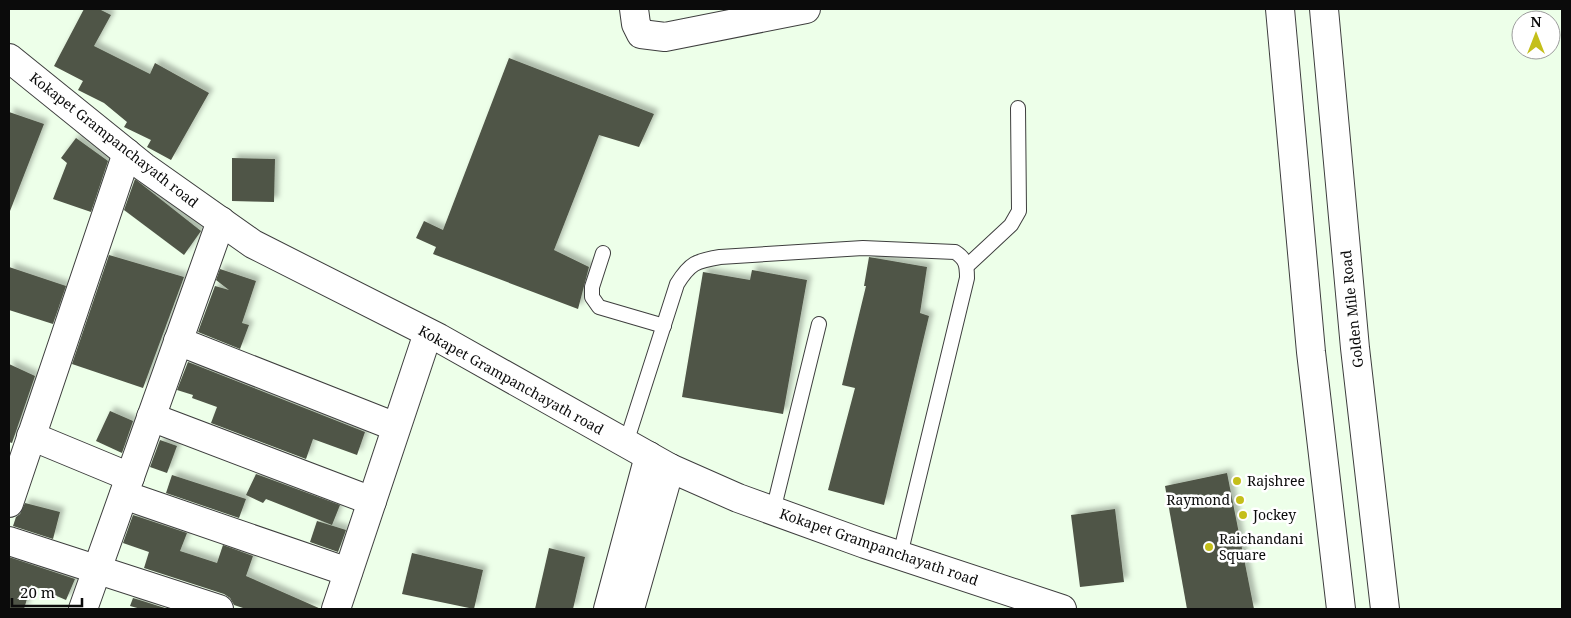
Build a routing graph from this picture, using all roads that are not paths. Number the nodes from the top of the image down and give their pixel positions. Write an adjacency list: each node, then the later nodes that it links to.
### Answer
1 (634, 9): 2 (street)
2 (801, 9)
3 (1280, 9): 33 (street)
4 (1324, 9): 34 (street, Golden Mile Road)
5 (9, 58): 7 (street, Kokapet Grampanchayath road)
6 (1018, 108): 10 (lane)
7 (126, 153): 8 (street, Kokapet Grampanchayath road); 17 (street)
8 (221, 221): 13 (street, Kokapet Grampanchayath road); 14 (street)
9 (603, 253): 12 (lane)
10 (967, 266): 12 (lane); 24 (lane)
11 (819, 324): 22 (lane)
12 (664, 326): 18 (lane)
13 (428, 333): 16 (street); 18 (street, Kokapet Grampanchayath road)
14 (178, 341): 15 (street); 16 (street)
15 (151, 417): 19 (street); 20 (street)
16 (396, 427): 20 (street)
17 (31, 436): 19 (street); 21 (street)
18 (648, 456): 22 (street, Kokapet Grampanchayath road); 30 (street); 31 (street)
19 (127, 486): 25 (street); 26 (street)
20 (372, 501): 26 (street)
21 (9, 503)
22 (773, 511): 24 (street, Kokapet Grampanchayath road)
23 (9, 541): 25 (street)
24 (900, 555): 32 (street, Kokapet Grampanchayath road)
25 (97, 570): 27 (street); 28 (street)
26 (348, 572): 29 (street)
27 (83, 609)
28 (219, 609)
29 (336, 609)
30 (608, 609)
31 (630, 609)
32 (1062, 609)
33 (1341, 609)
34 (1385, 609)

